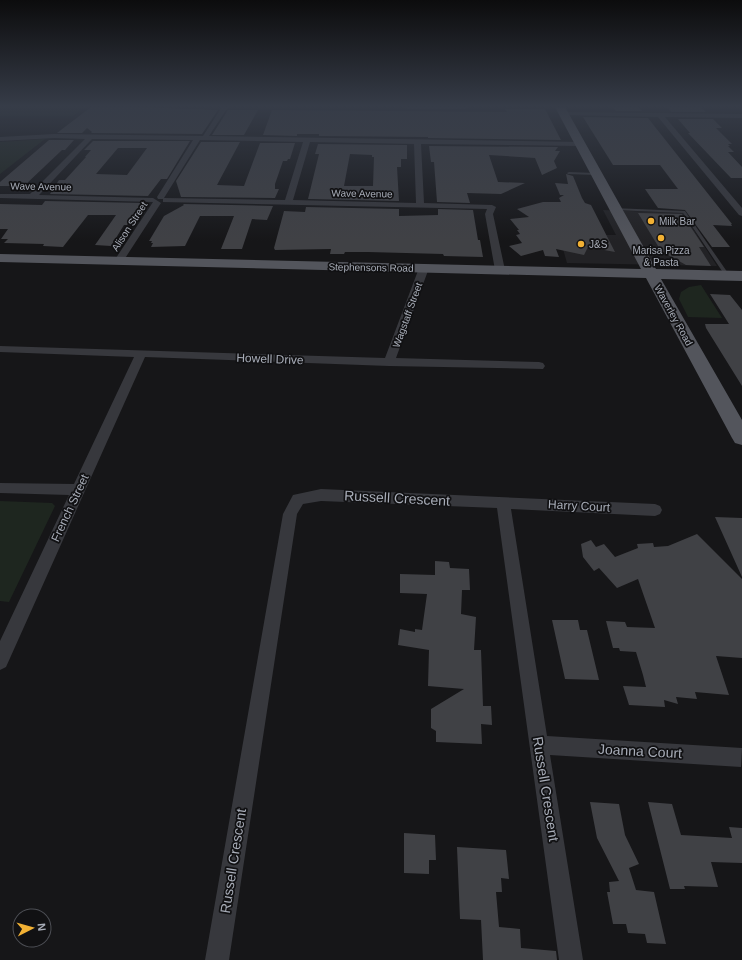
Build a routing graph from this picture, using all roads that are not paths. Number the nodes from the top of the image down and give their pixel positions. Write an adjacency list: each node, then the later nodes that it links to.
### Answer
1 (76, 152): 10 (street)
2 (192, 152): 11 (street, Alison Street)
3 (303, 152): 12 (street)
4 (417, 152): 13 (street)
5 (584, 152): 8 (main road, Waverley Road)
6 (691, 152): 15 (street)
7 (569, 174): 8 (lane)
8 (595, 174): 14 (main road, Waverley Road)
9 (0, 196): 10 (street, Wave Avenue)
10 (32, 197): 11 (street, Wave Avenue)
11 (159, 200): 12 (street, Wave Avenue); 18 (street, Alison Street)
12 (288, 203): 13 (street, Wave Avenue)
13 (420, 205): 20 (street, Wave Avenue)
14 (614, 209): 16 (main road, Waverley Road); 24 (lane)
15 (742, 213)
16 (633, 241): 21 (main road); 22 (main road, Waverley Road); 23 (main road)
17 (0, 258): 18 (main road, Stephensons Road)
18 (119, 261): 19 (main road, Stephensons Road)
19 (424, 268): 20 (main road, Stephensons Road); 29 (street, Wagstaff Street)
20 (500, 270): 21 (main road, Stephensons Road)
21 (592, 272): 22 (main road, Stephensons Road); 26 (main road)
22 (651, 274): 23 (main road, Stephensons Road); 25 (main road, Waverley Road)
23 (693, 275): 24 (main road, Stephensons Road); 25 (main road)
24 (735, 276)
25 (668, 302): 26 (main road, Waverley Road)
26 (680, 324): 31 (main road, Waverley Road)
27 (0, 350): 28 (street, Howell Drive)
28 (140, 355): 29 (street, Howell Drive); 33 (street, French Street)
29 (389, 362): 30 (street, Howell Drive)
30 (540, 366)
31 (742, 438)
32 (0, 488): 33 (street)
33 (79, 490): 36 (street, French Street)
34 (503, 503): 35 (street, Harry Court); 37 (street, Russell Crescent); 39 (street, Russell Crescent)
35 (655, 510)
36 (0, 660)
37 (539, 745): 38 (street, Joanna Court); 40 (street, Russell Crescent)
38 (741, 757)
39 (217, 960)
40 (571, 960)

